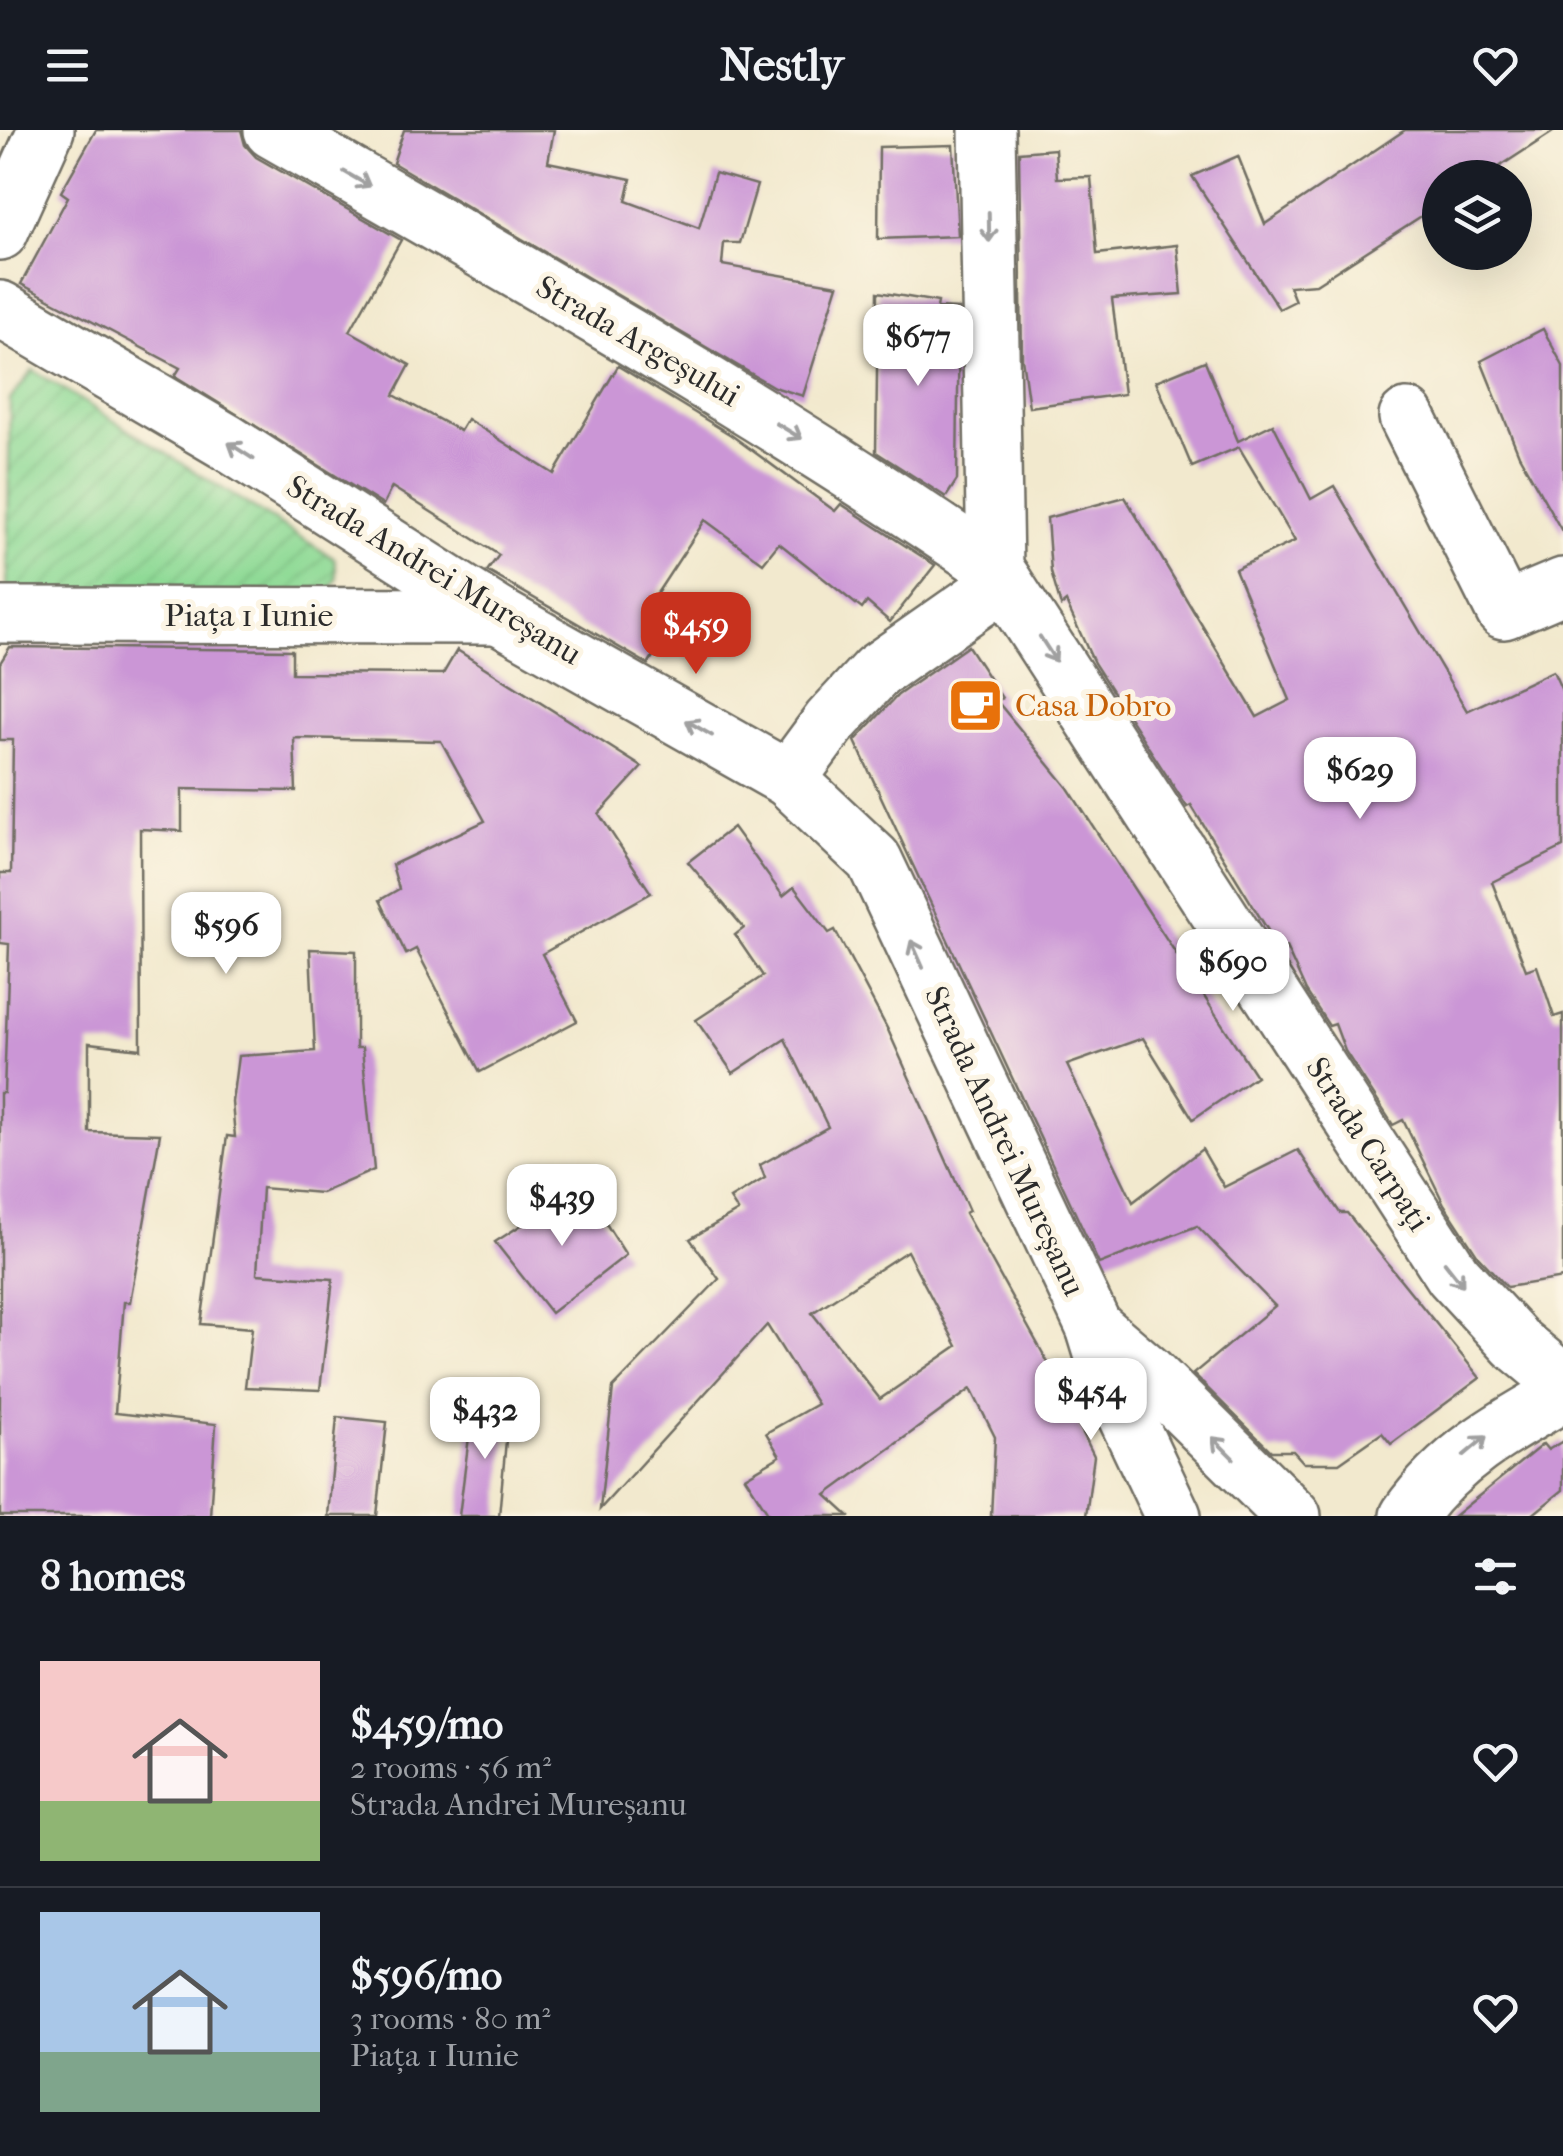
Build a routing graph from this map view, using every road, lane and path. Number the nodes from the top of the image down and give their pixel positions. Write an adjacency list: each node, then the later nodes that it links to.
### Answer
1 (46, 130): 4 (street)
2 (272, 130): 7 (street, Strada Argeșului, one-way to 7)
3 (987, 130): 7 (street, one-way to 7)
4 (0, 232)
5 (0, 310): 10 (street, Strada Andrei Mureșanu, one-way to 5)
6 (1407, 417): 8 (street)
7 (999, 575): 11 (street); 13 (street, Strada Carpați, one-way to 13)
8 (1563, 586)
9 (0, 615): 10 (street, Piața 1 Iunie)
10 (498, 616): 11 (street, Strada Andrei Mureșanu, one-way to 10)
11 (788, 780): 12 (street, Strada Andrei Mureșanu, one-way to 11)
12 (1094, 1326): 15 (street, Strada Andrei Mureșanu); 16 (street, Strada Andrei Mureșanu, one-way to 12)
13 (1563, 1382)
14 (1563, 1394): 17 (street, one-way to 14)
15 (1173, 1516)
16 (1293, 1516)
17 (1408, 1516)

